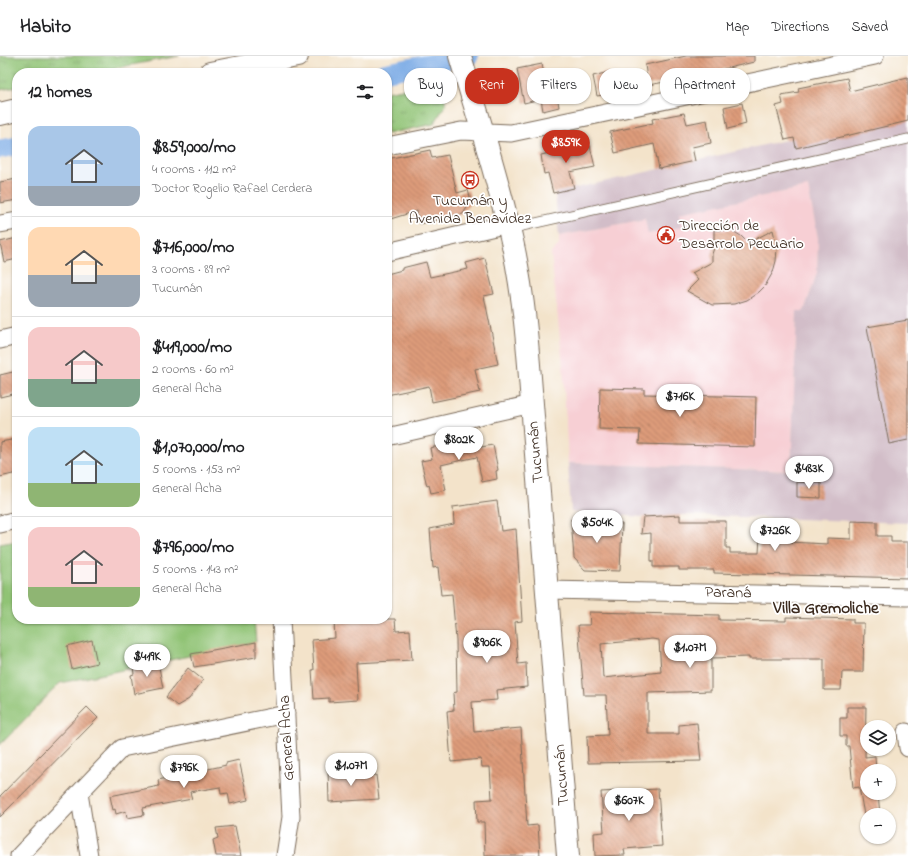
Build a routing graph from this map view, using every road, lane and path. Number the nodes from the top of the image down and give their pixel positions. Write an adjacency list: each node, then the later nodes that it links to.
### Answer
1 (297, 56): 4 (street)
2 (875, 56): 7 (street)
3 (462, 62): 7 (street, Tucumán)
4 (236, 68)
5 (12, 111): 6 (street)
6 (0, 114)
7 (482, 132): 9 (street); 12 (street, Tucumán)
8 (908, 139): 12 (lane)
9 (392, 145)
10 (12, 222): 11 (street)
11 (0, 224)
12 (508, 226): 13 (street); 16 (street, Tucumán)
13 (392, 251)
14 (12, 337): 15 (street)
15 (0, 340)
16 (532, 404): 17 (street); 20 (street, Tucumán)
17 (392, 436)
18 (12, 521): 19 (street)
19 (0, 524)
20 (547, 590): 21 (street, Paraná); 28 (street, Tucumán)
21 (908, 597)
22 (281, 624): 23 (street, General Acha)
23 (286, 714): 24 (street); 27 (street, General Acha)
24 (79, 793): 25 (street); 26 (street)
25 (18, 856)
26 (88, 856)
27 (285, 856)
28 (568, 856)

